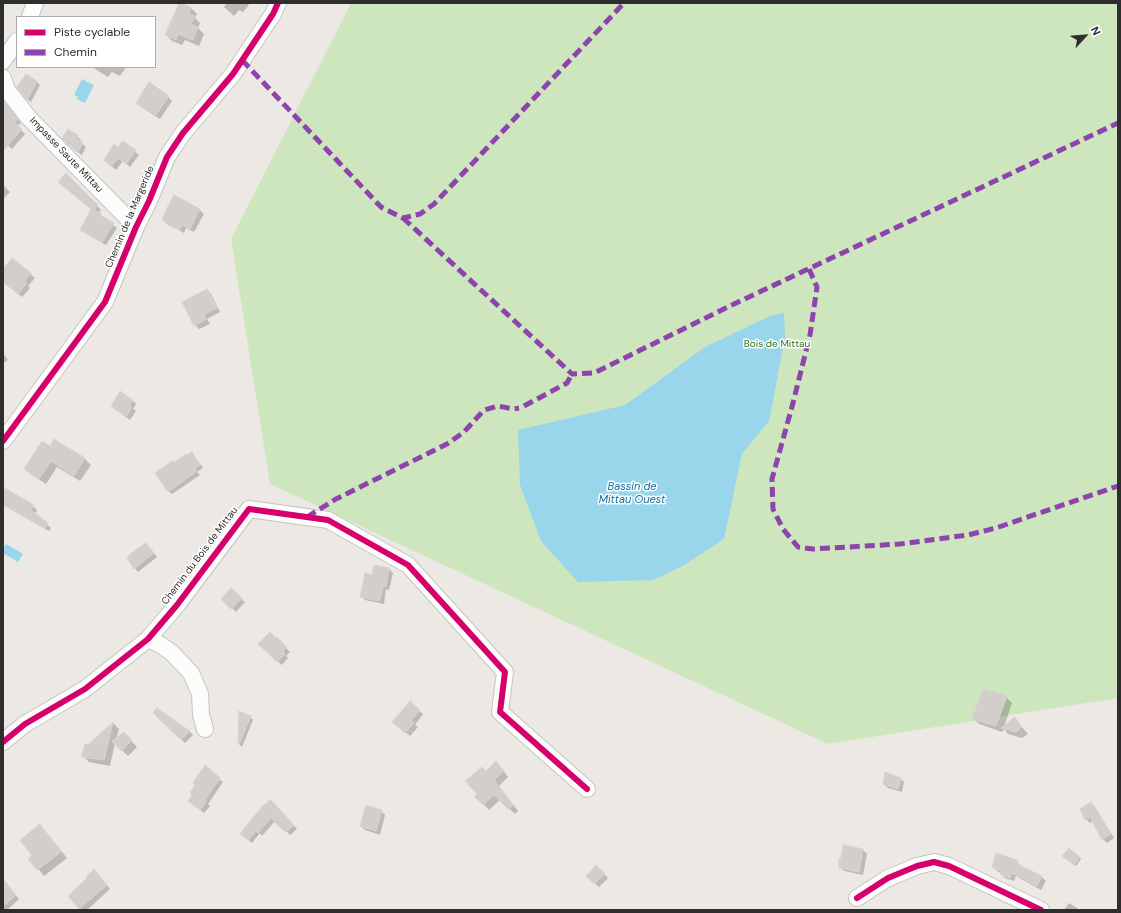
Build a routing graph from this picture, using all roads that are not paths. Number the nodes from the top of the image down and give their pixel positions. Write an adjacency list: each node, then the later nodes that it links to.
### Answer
1 (35, 3): 3 (street)
2 (278, 3): 7 (street, Chemin de la Margeride)
3 (30, 16)
4 (16, 42): 5 (street)
5 (3, 61)
6 (3, 78): 7 (street, Impasse Saute Mittau)
7 (136, 227): 8 (street, Chemin de la Margeride)
8 (3, 441)
9 (148, 639): 10 (street); 11 (street, Chemin du Bois de Mittau); 12 (street, Chemin du Bois de Mittau)
10 (205, 729)
11 (3, 742)
12 (587, 789)
13 (857, 898): 14 (street)
14 (1041, 910)

